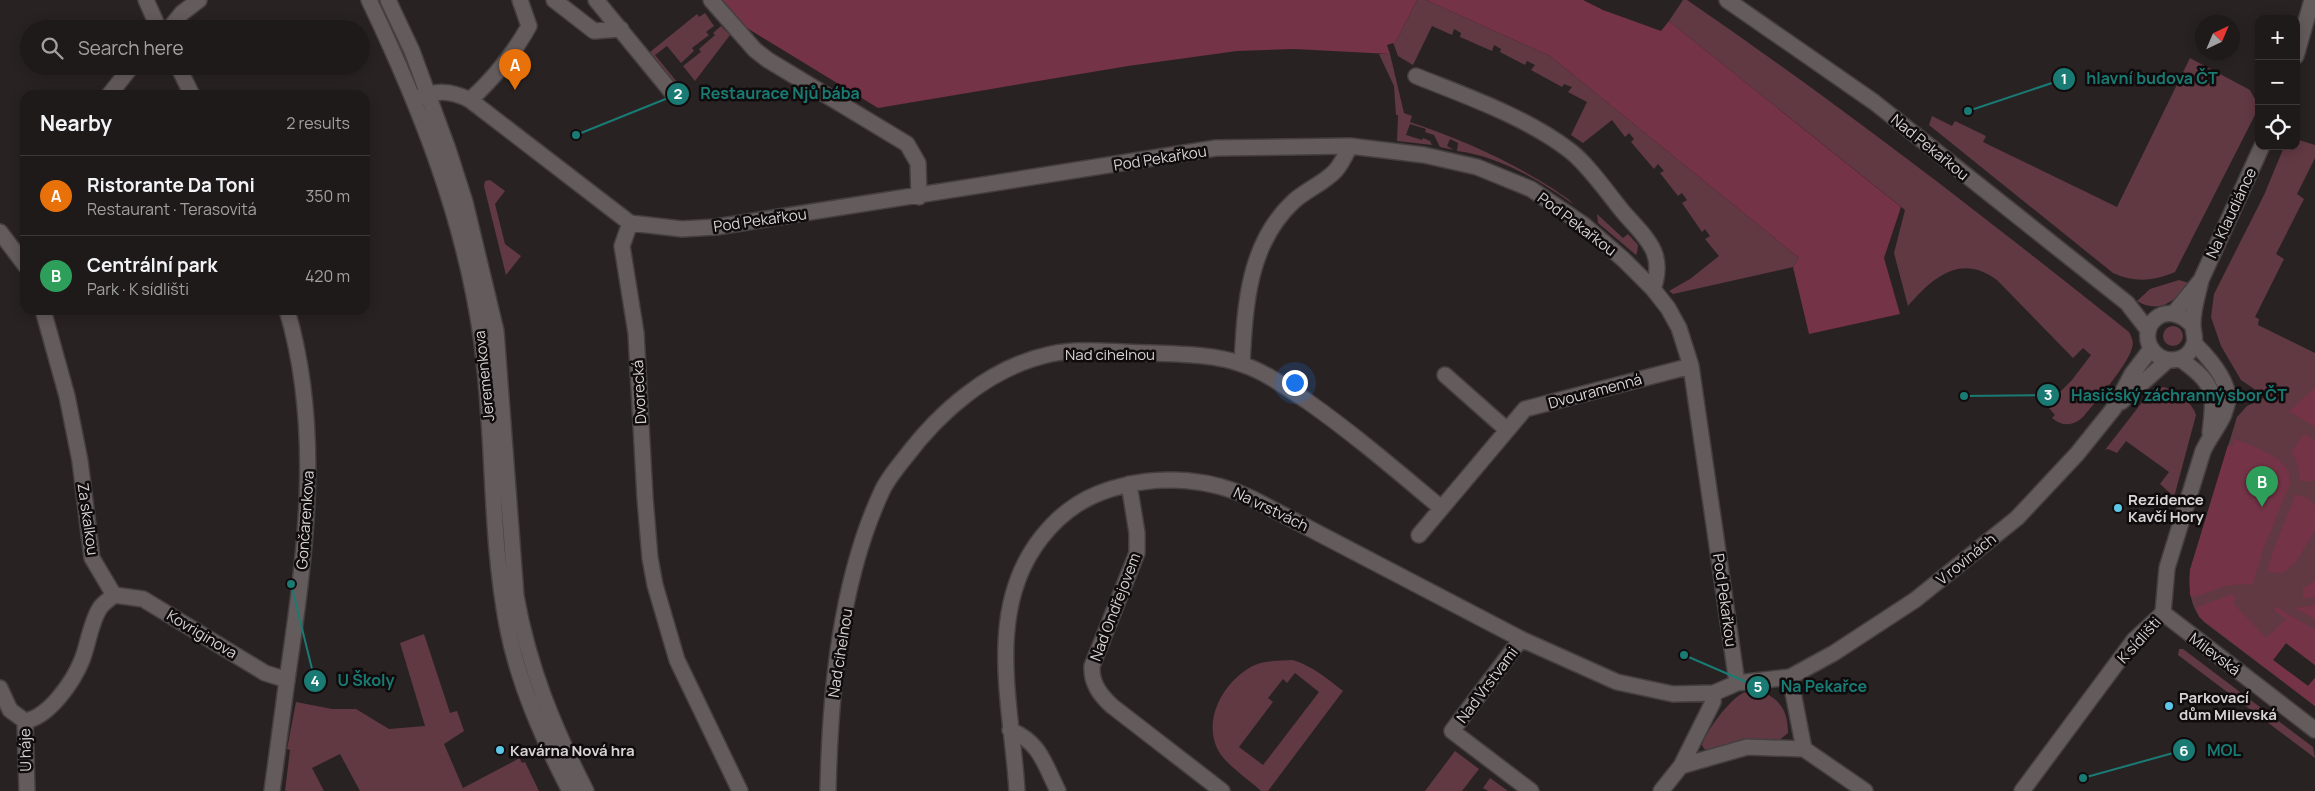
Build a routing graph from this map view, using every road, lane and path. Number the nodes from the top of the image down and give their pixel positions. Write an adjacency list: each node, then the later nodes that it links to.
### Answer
1 (146, 0): 11 (street)
2 (199, 0): 12 (street)
3 (369, 0): 21 (street, Jeremenkova)
4 (388, 0): 21 (street, Jeremenkova)
5 (520, 0): 22 (street)
6 (554, 0): 13 (street)
7 (596, 0): 13 (street)
8 (711, 0): 25 (street)
9 (1727, 0): 31 (street, Nad Pekařkou)
10 (2312, 0): 14 (street)
11 (154, 20)
12 (176, 20)
13 (621, 29): 20 (street)
14 (2300, 42)
15 (125, 75): 18 (street)
16 (182, 75): 19 (street)
17 (1416, 76): 30 (street)
18 (113, 90)
19 (190, 90)
20 (674, 95)
21 (421, 96): 22 (street); 61 (street, Jeremenkova)
22 (470, 100): 26 (street)
23 (1350, 146): 25 (street, Pod Pekařkou); 30 (street, Pod Pekařkou); 40 (street)
24 (2260, 150): 29 (street, Na Klaudiánce)
25 (919, 197): 26 (street, Pod Pekařkou)
26 (630, 223): 67 (street, Dvorecká)
27 (0, 232): 28 (street)
28 (20, 258)
29 (2200, 280): 32 (street, Na Klaudiánce); 35 (street, Na Klaudiánce)
30 (1653, 288): 41 (street, Pod Pekařkou)
31 (2127, 303): 32 (street, Nad Pekařkou); 36 (street, Nad Pekařkou)
32 (2167, 314): 35 (street); 36 (street, Na Klaudiánce)
33 (44, 315): 49 (street, Za skalkou)
34 (289, 315): 53 (street, Gončarenkova)
35 (2193, 326): 37 (street, Na Klaudiánce)
36 (2148, 330): 38 (street)
37 (2195, 344): 39 (street); 45 (street, K sídlišti)
38 (2151, 348): 39 (street); 43 (street, V rovinách)
39 (2174, 360): 43 (street, V rovinách); 45 (street, K sídlišti)
40 (1242, 364): 47 (street, Nad cihelnou); 68 (street, Nad cihelnou)
41 (1691, 366): 44 (street, Dvouramenná); 54 (street, Pod Pekařkou)
42 (1445, 375): 44 (street)
43 (2114, 408): 52 (street, V rovinách)
44 (1506, 429): 47 (street, Dvouramenná)
45 (2210, 434): 50 (street, K sídlišti)
46 (1129, 484): 51 (street, Na vrstvách); 58 (street, Na vrstvách); 71 (street, Nad Ondřejovem)
47 (1440, 507): 48 (street, Dvouramenná)
48 (1419, 535)
49 (114, 595): 53 (street, Kovriginova); 57 (street)
50 (2163, 613): 59 (street, Milevská); 75 (street, K sídlišti)
51 (1521, 638): 56 (street, Na vrstvách); 72 (street, Nad Vrstvami)
52 (1790, 677): 54 (street, V rovinách); 60 (street)
53 (287, 680): 64 (street, Gončarenkova)
54 (1737, 683): 56 (street, V rovinách)
55 (0, 688): 57 (street, U háje)
56 (1714, 694): 62 (street)
57 (25, 721): 63 (street, U háje)
58 (1010, 730): 69 (street, Na vrstvách); 70 (street)
59 (2315, 730)
60 (1804, 749): 62 (street); 74 (street)
61 (562, 759): 65 (street, Jeremenkova); 66 (street, Jeremenkova)
62 (1681, 766): 73 (street)
63 (27, 791)
64 (272, 791)
65 (570, 791)
66 (586, 791)
67 (740, 791)
68 (828, 791)
69 (1017, 791)
70 (1058, 791)
71 (1222, 791)
72 (1531, 791)
73 (1661, 791)
74 (1865, 791)
75 (2022, 791)

